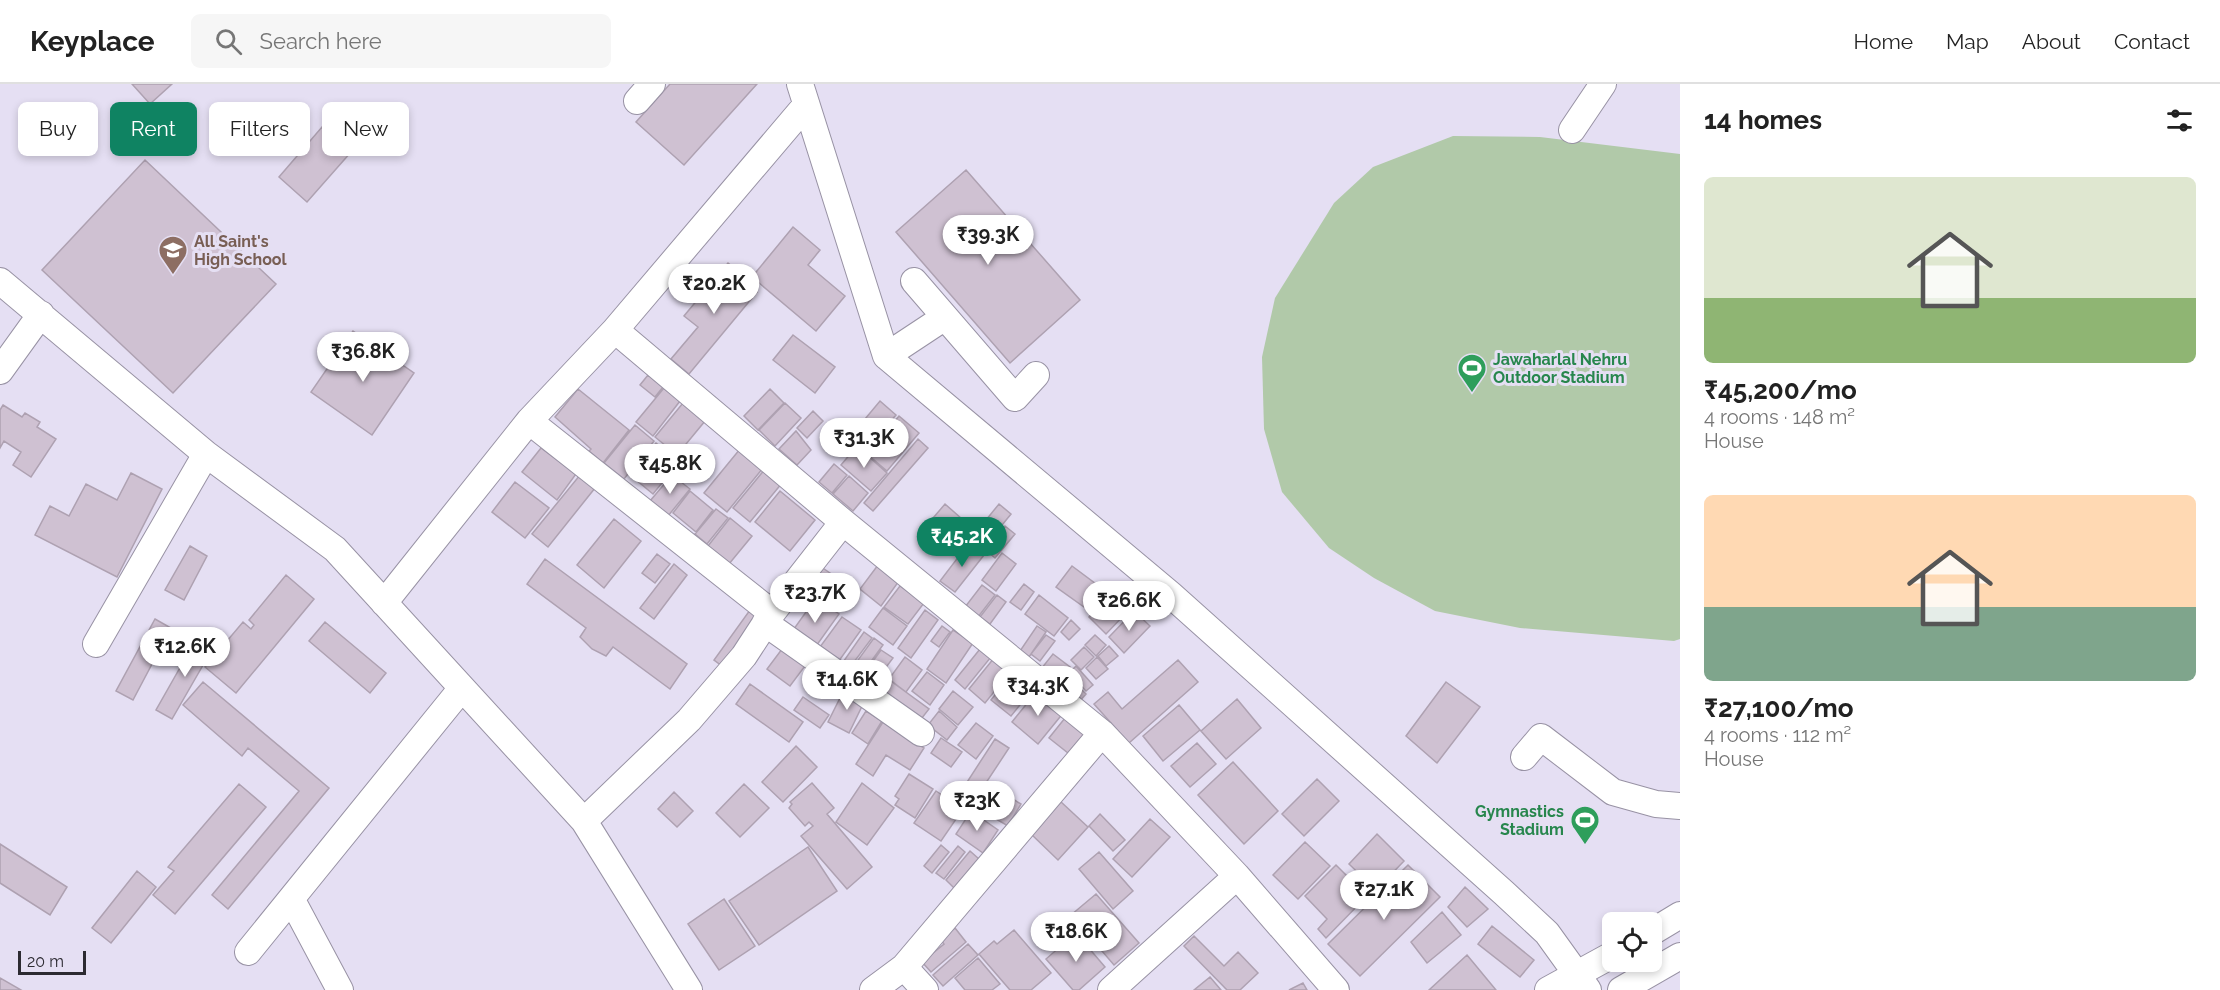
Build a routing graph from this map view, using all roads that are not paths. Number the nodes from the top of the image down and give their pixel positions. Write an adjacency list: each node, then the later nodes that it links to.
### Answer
1 (1603, 84): 3 (street)
2 (803, 94): 8 (street); 9 (street)
3 (1572, 130)
4 (0, 281): 6 (street)
5 (914, 281): 7 (street)
6 (41, 314): 10 (street); 13 (street)
7 (945, 317): 9 (street); 11 (street)
8 (615, 330): 12 (street); 14 (street)
9 (886, 356): 32 (street)
10 (0, 371)
11 (1036, 375)
12 (529, 421): 15 (street); 16 (street)
13 (206, 454): 15 (street); 17 (street)
14 (843, 522): 16 (street); 20 (street)
15 (384, 603): 18 (street)
16 (768, 618): 19 (street); 23 (street)
17 (96, 644)
18 (462, 688): 23 (street); 25 (street)
19 (921, 733)
20 (1102, 733): 24 (street); 31 (street)
21 (1524, 757): 22 (street)
22 (1680, 806)
23 (584, 821): 35 (street)
24 (1237, 876): 38 (street); 39 (street)
25 (292, 900): 28 (street); 34 (street)
26 (1680, 915): 27 (street)
27 (1662, 926)
28 (248, 952)
29 (1680, 956): 33 (street)
30 (1602, 964): 32 (street)
31 (904, 967): 36 (street); 37 (street)
32 (1583, 982): 40 (street)
33 (1623, 989)
34 (340, 990)
35 (689, 990)
36 (873, 990)
37 (925, 990)
38 (1111, 990)
39 (1336, 990)
40 (1548, 990)

